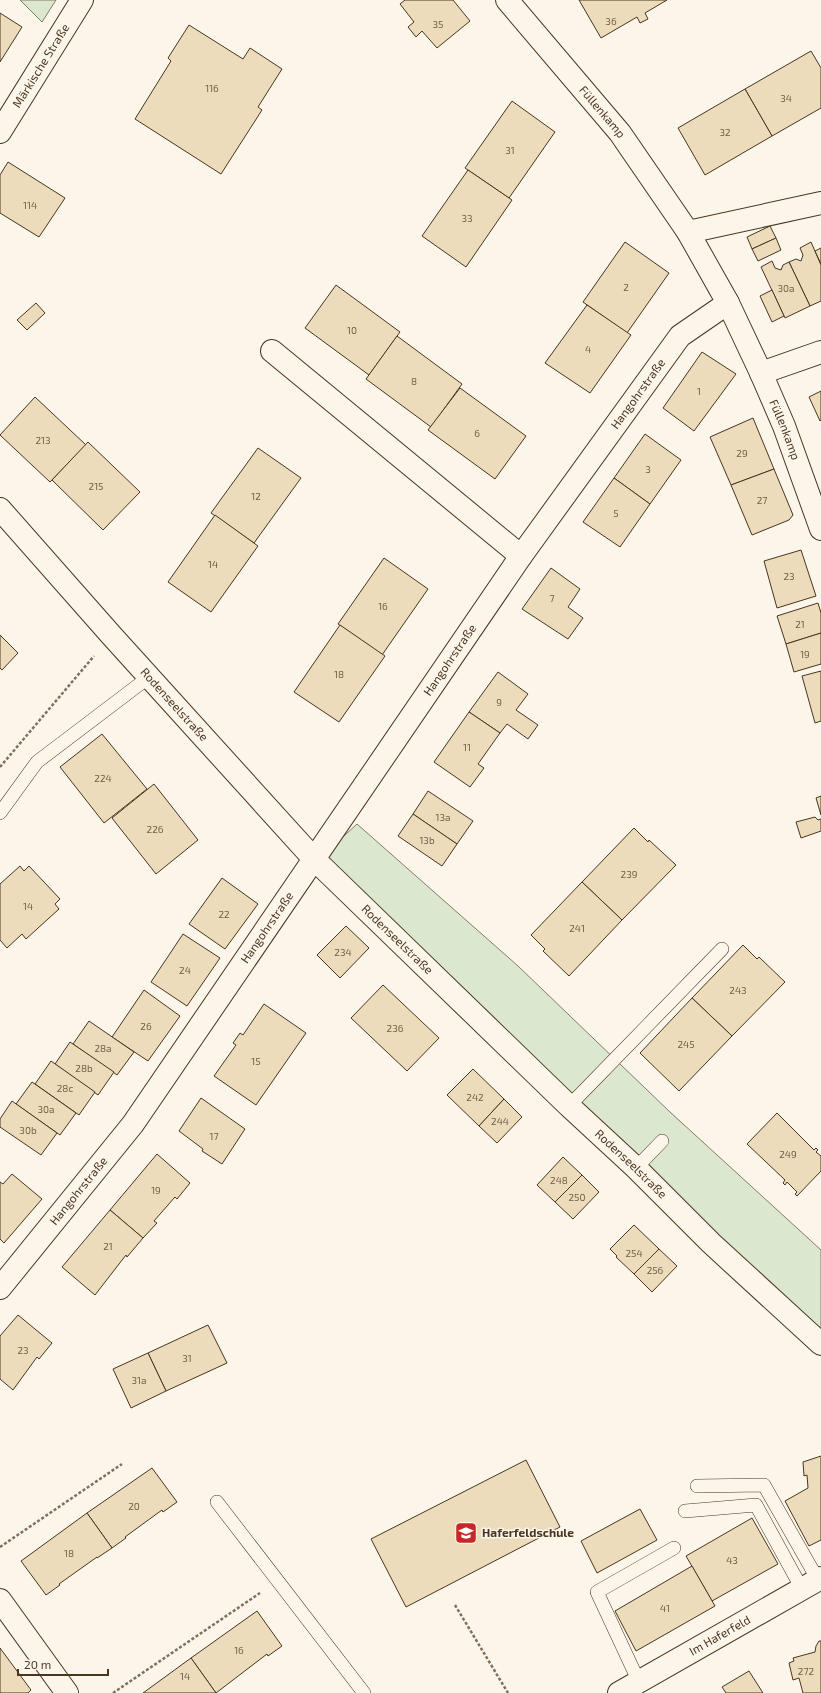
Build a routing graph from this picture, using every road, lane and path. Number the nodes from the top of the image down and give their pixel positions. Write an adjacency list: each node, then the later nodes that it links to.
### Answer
1 (82, 0): 3 (street, Märkische Straße)
2 (507, 0): 5 (street, Füllenkamp)
3 (0, 132)
4 (821, 203): 5 (street)
5 (688, 232): 6 (street, Füllenkamp)
6 (728, 303): 9 (street, Füllenkamp); 13 (street, Hangohrstraße)
7 (272, 351): 13 (street)
8 (821, 352): 9 (street)
9 (762, 373): 10 (street, Füllenkamp)
10 (814, 485): 12 (street, Füllenkamp)
11 (0, 509): 14 (street, Rodenseelstraße)
12 (821, 529)
13 (520, 556): 18 (street, Hangohrstraße)
14 (112, 636): 15 (street, Rodenseelstraße); 16 (path)
15 (150, 677): 17 (lane); 18 (street, Rodenseelstraße)
16 (0, 767)
17 (0, 813)
18 (314, 859): 20 (street, Rodenseelstraße); 23 (street, Hangohrstraße)
19 (722, 949): 20 (lane)
20 (569, 1106): 22 (street, Rodenseelstraße)
21 (662, 1141): 22 (lane)
22 (636, 1168): 24 (street, Rodenseelstraße)
23 (0, 1288)
24 (821, 1344)
25 (122, 1464): 29 (path)
26 (697, 1486): 32 (lane)
27 (217, 1502): 31 (lane)
28 (685, 1511): 32 (lane)
29 (0, 1547)
30 (674, 1548): 35 (lane)
31 (277, 1582): 37 (path); 38 (lane)
32 (814, 1582): 35 (street, Im Haferfeld)
33 (0, 1600): 36 (street)
34 (455, 1605): 39 (path)
35 (629, 1689)
36 (67, 1693)
37 (113, 1693)
38 (364, 1693)
39 (508, 1693)

